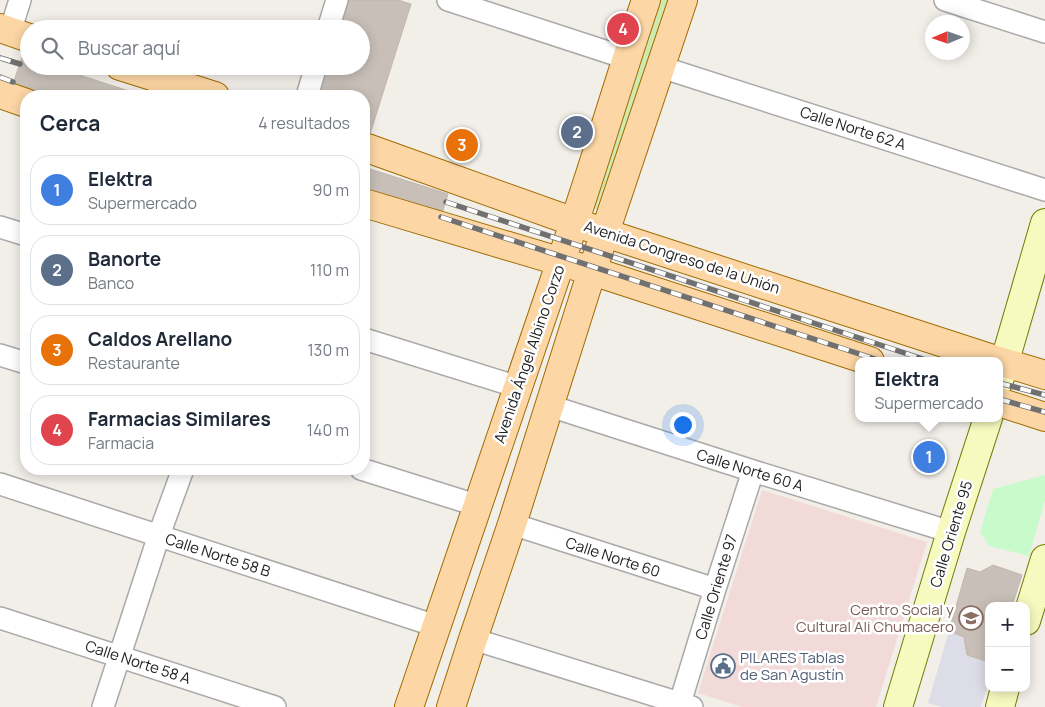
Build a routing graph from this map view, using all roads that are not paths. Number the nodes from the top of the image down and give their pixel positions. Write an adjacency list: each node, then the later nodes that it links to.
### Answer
1 (20, 0): 8 (street)
2 (337, 0): 7 (street)
3 (448, 0): 10 (street)
4 (646, 0): 10 (main road, Avenida Ángel Albino Corzo)
5 (683, 0): 11 (main road)
6 (945, 0): 9 (street)
7 (331, 20)
8 (13, 32)
9 (1045, 32)
10 (626, 58): 21 (main road, Avenida Ángel Albino Corzo)
11 (661, 67): 19 (street, Calle Norte 62 A); 25 (main road)
12 (148, 75): 14 (main road)
13 (313, 75): 15 (street)
14 (196, 90)
15 (309, 90)
16 (0, 94): 17 (main road)
17 (20, 100)
18 (370, 149): 21 (main road, Avenida Congreso de la Unión)
19 (1045, 190)
20 (370, 205): 26 (main road)
21 (575, 222): 25 (main road, Avenida Congreso de la Unión); 26 (main road, Avenida Ángel Albino Corzo)
22 (1045, 223): 32 (street)
23 (0, 227): 24 (street)
24 (20, 233)
25 (605, 233): 27 (main road); 31 (main road, Avenida Congreso de la Unión)
26 (561, 262): 27 (main road); 36 (main road, Avenida Ángel Albino Corzo)
27 (592, 271): 30 (main road); 38 (main road)
28 (370, 341): 36 (street)
29 (0, 355): 33 (street)
30 (858, 357)
31 (973, 357)
32 (1003, 357)
33 (20, 361)
34 (1003, 367): 35 (main road, Avenida Congreso de la Unión)
35 (1045, 375)
36 (518, 387): 45 (main road, Avenida Ángel Albino Corzo)
37 (1003, 403): 39 (main road)
38 (550, 406): 41 (street, Calle Norte 60 A); 46 (main road)
39 (1045, 417)
40 (987, 422): 47 (street, Calle Oriente 95)
41 (753, 471): 47 (street, Calle Norte 60 A); 50 (street, Calle Oriente 97)
42 (370, 472): 45 (street)
43 (181, 475): 48 (street)
44 (0, 484): 48 (street, Calle Norte 58 B)
45 (478, 506): 54 (main road, Avenida Ángel Albino Corzo)
46 (512, 524): 50 (street, Calle Norte 60); 55 (main road)
47 (951, 532): 63 (street, Calle Oriente 95)
48 (159, 536): 54 (street, Calle Norte 58 B); 56 (street)
49 (1045, 559): 51 (street)
50 (714, 589): 58 (street, Calle Oriente 97)
51 (1041, 589): 52 (street)
52 (1030, 612)
53 (0, 618): 56 (street, Calle Norte 58 A)
54 (436, 626): 61 (main road, Avenida Ángel Albino Corzo)
55 (473, 639): 58 (street); 62 (main road)
56 (119, 656): 59 (street); 60 (street, Calle Norte 58 A)
57 (1004, 692): 64 (street)
58 (686, 705)
59 (103, 707)
60 (275, 707)
61 (409, 707)
62 (451, 707)
63 (898, 707)
64 (1000, 707)

